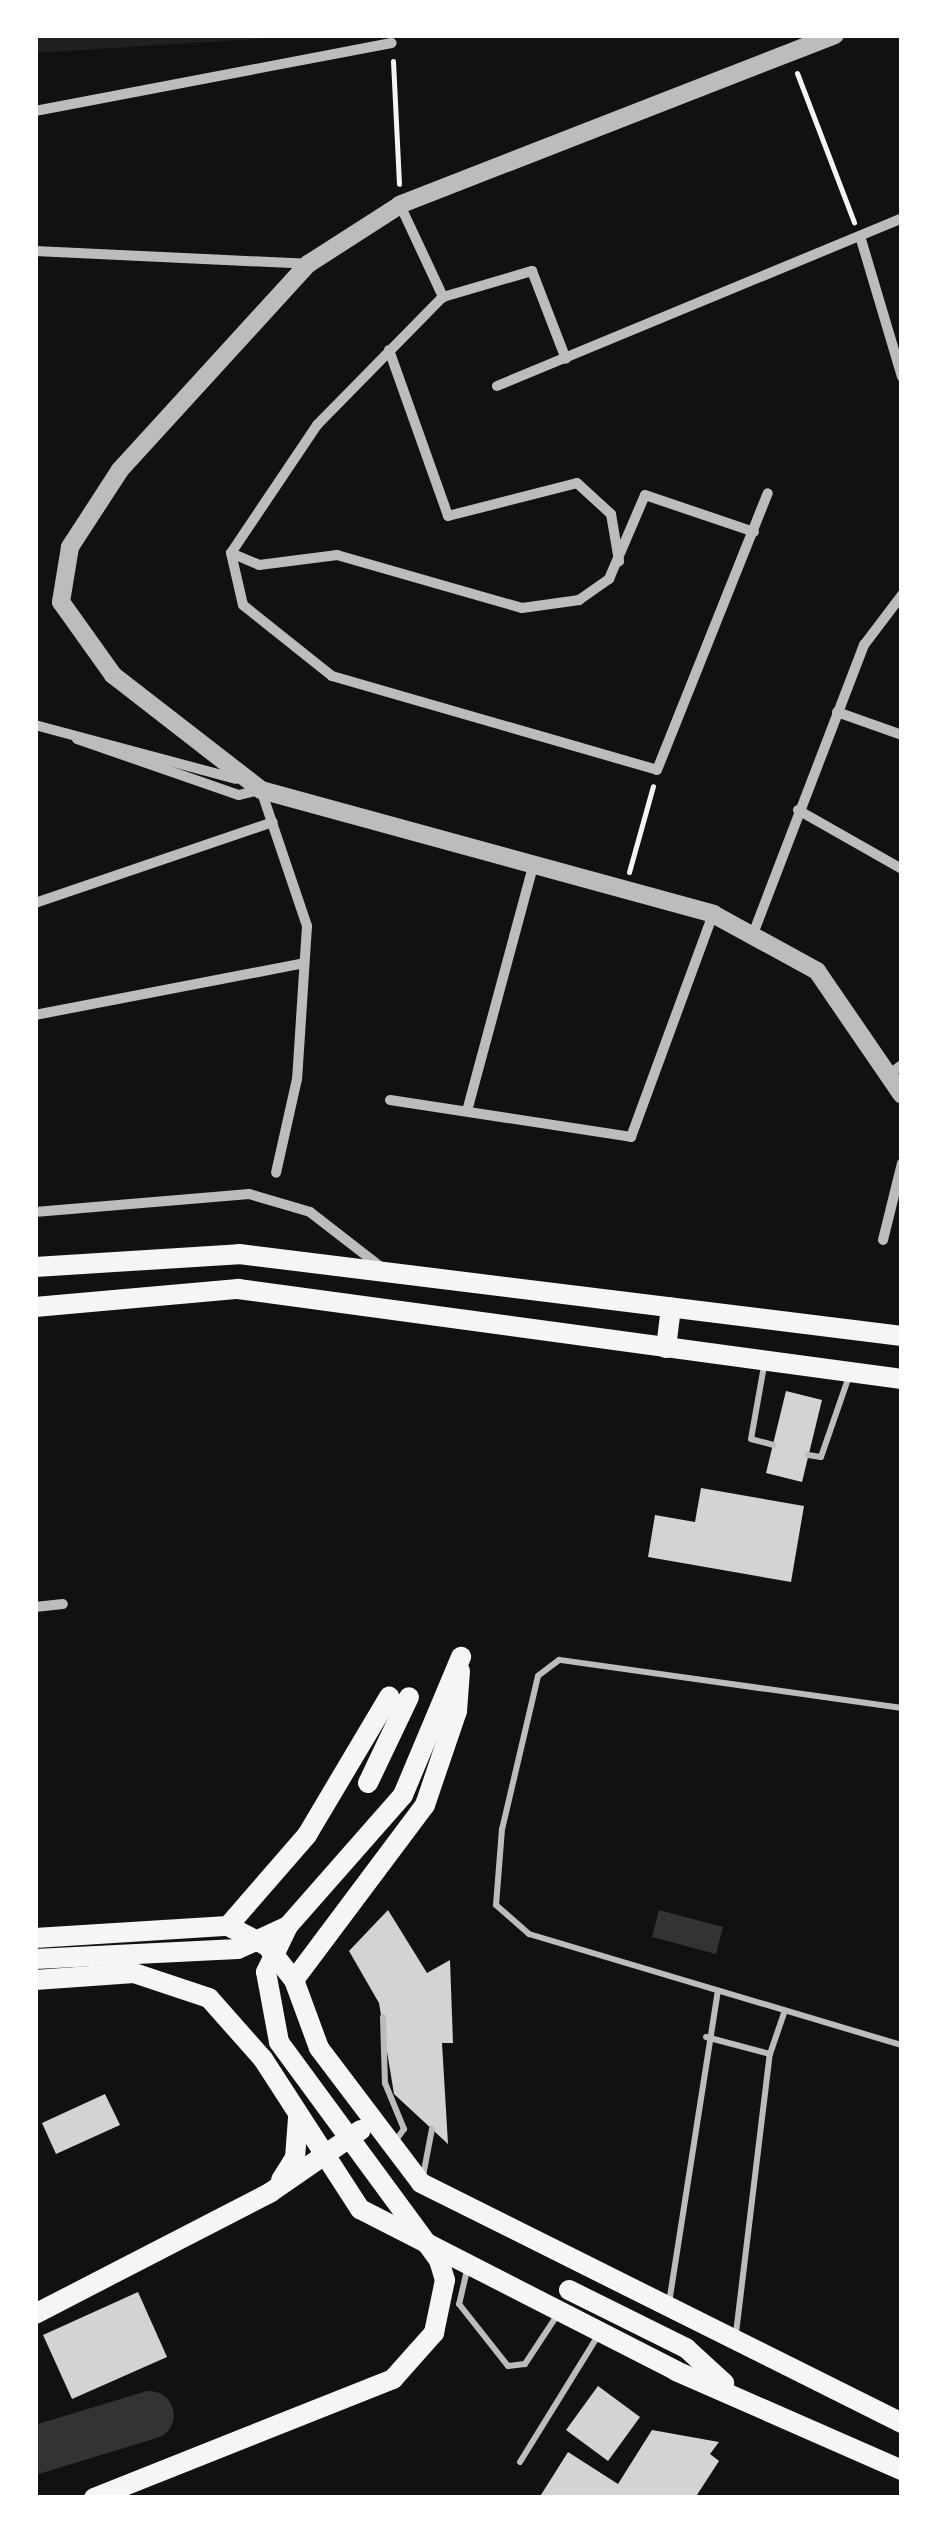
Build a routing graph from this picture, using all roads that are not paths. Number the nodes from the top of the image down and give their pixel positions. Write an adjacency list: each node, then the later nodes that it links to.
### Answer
1 (836, 35): 4 (street)
2 (392, 42): 3 (street)
3 (35, 112)
4 (400, 206): 8 (street); 9 (street)
5 (902, 218): 6 (street)
6 (860, 236): 11 (street); 12 (street)
7 (35, 251): 8 (street)
8 (308, 264): 22 (street)
9 (443, 298): 10 (street); 11 (street)
10 (389, 350): 16 (street); 17 (street)
11 (566, 359): 13 (street)
12 (902, 377)
13 (497, 386)
14 (768, 493): 15 (street)
15 (754, 532): 16 (street); 17 (street)
16 (230, 553): 17 (street)
17 (619, 562)
18 (902, 595): 19 (street)
19 (837, 712): 21 (street); 23 (street)
20 (35, 725): 22 (street)
21 (902, 734)
22 (261, 790): 24 (street); 25 (street)
23 (798, 810): 26 (street); 29 (street)
24 (273, 822): 27 (street); 30 (street)
25 (533, 866): 28 (street); 35 (street)
26 (902, 869)
27 (35, 903)
28 (713, 914): 29 (street); 35 (street)
29 (753, 934): 32 (street)
30 (304, 963): 31 (street); 37 (street)
31 (35, 1014)
32 (895, 1070): 33 (street)
33 (902, 1095)
34 (390, 1100): 35 (street)
35 (468, 1111)
36 (902, 1162): 39 (street)
37 (276, 1173)
38 (35, 1212): 41 (street)
39 (883, 1240)
40 (35, 1267): 41 (main road)
41 (386, 1272): 43 (main road)
42 (35, 1307): 45 (main road)
43 (671, 1307): 44 (main road); 45 (main road)
44 (902, 1336)
45 (666, 1348): 46 (main road)
46 (765, 1360): 47 (main road); 49 (lane)
47 (850, 1372): 48 (main road); 50 (lane)
48 (902, 1378)
49 (773, 1445)
50 (808, 1454)
51 (63, 1604): 52 (street)
52 (35, 1607)
53 (902, 1708): 62 (lane)
54 (368, 1783): 55 (main road)
55 (228, 1926): 57 (main road); 61 (main road)
56 (288, 1926): 58 (main road); 61 (main road); 87 (main road)
57 (44, 1936): 59 (main road)
58 (35, 1959)
59 (65, 1976): 60 (main road); 70 (main road)
60 (35, 1980)
61 (294, 1980): 68 (main road)
62 (718, 1991): 63 (lane); 65 (lane)
63 (784, 2013): 66 (lane); 67 (lane)
64 (383, 2018): 72 (lane)
65 (706, 2037): 67 (lane); 78 (lane)
66 (902, 2045)
67 (770, 2054): 82 (lane)
68 (357, 2102): 69 (main road); 70 (main road)
69 (371, 2124): 72 (main road); 73 (main road)
70 (303, 2125): 73 (main road); 75 (main road)
71 (432, 2129): 74 (lane)
72 (390, 2148): 74 (main road)
73 (321, 2158): 75 (main road); 76 (main road)
74 (421, 2182): 78 (main road)
75 (271, 2192): 80 (main road)
76 (468, 2266): 79 (main road); 79 (lane)
77 (569, 2290): 83 (main road)
78 (668, 2309): 82 (main road)
79 (559, 2313): 81 (main road)
80 (35, 2314)
81 (600, 2333): 83 (main road); 85 (lane)
82 (735, 2340): 84 (main road)
83 (729, 2388): 86 (main road)
84 (902, 2422)
85 (520, 2462)
86 (902, 2470)
87 (94, 2498)

